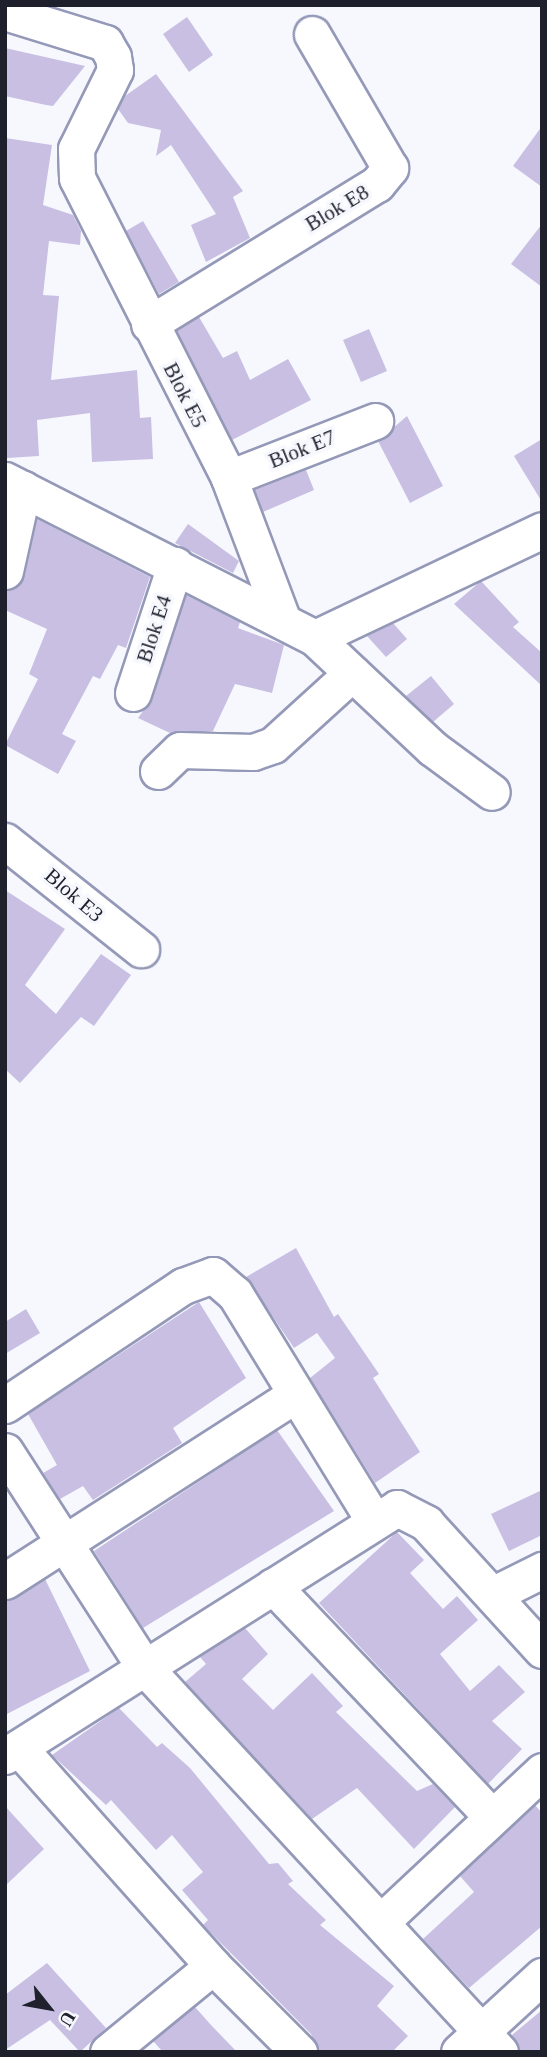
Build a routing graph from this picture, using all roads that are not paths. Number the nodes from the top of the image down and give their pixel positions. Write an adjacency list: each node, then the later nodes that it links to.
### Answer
1 (5, 12): 3 (street, Blok E5)
2 (313, 34): 3 (street, Blok E8)
3 (149, 324): 5 (street, Blok E5)
4 (375, 421): 5 (street, Blok E7)
5 (229, 478): 10 (street, Blok E5)
6 (14, 484): 8 (street); 9 (street)
7 (542, 530): 11 (street)
8 (175, 565): 10 (street); 13 (street, Blok E4)
9 (5, 571)
10 (282, 618): 11 (street)
11 (315, 638): 12 (street)
12 (352, 673): 14 (street); 15 (street)
13 (133, 693)
14 (158, 771)
15 (492, 792)
16 (5, 841): 17 (street, Blok E3)
17 (141, 949)
18 (293, 1396): 19 (street); 21 (street); 22 (street)
19 (5, 1405)
20 (5, 1451): 22 (street)
21 (373, 1519): 25 (street); 26 (street)
22 (62, 1544): 24 (street); 28 (street)
23 (542, 1570): 26 (street)
24 (5, 1581)
25 (273, 1586): 28 (street); 31 (street)
26 (494, 1594): 27 (street)
27 (542, 1650)
28 (145, 1668): 29 (street); 32 (street)
29 (12, 1752): 33 (street)
30 (542, 1771): 31 (street)
31 (492, 1817): 32 (street)
32 (383, 1920): 35 (street)
33 (213, 1966): 36 (street); 37 (street)
34 (542, 1976): 35 (street)
35 (480, 2045)
36 (108, 2052)
37 (299, 2052)

